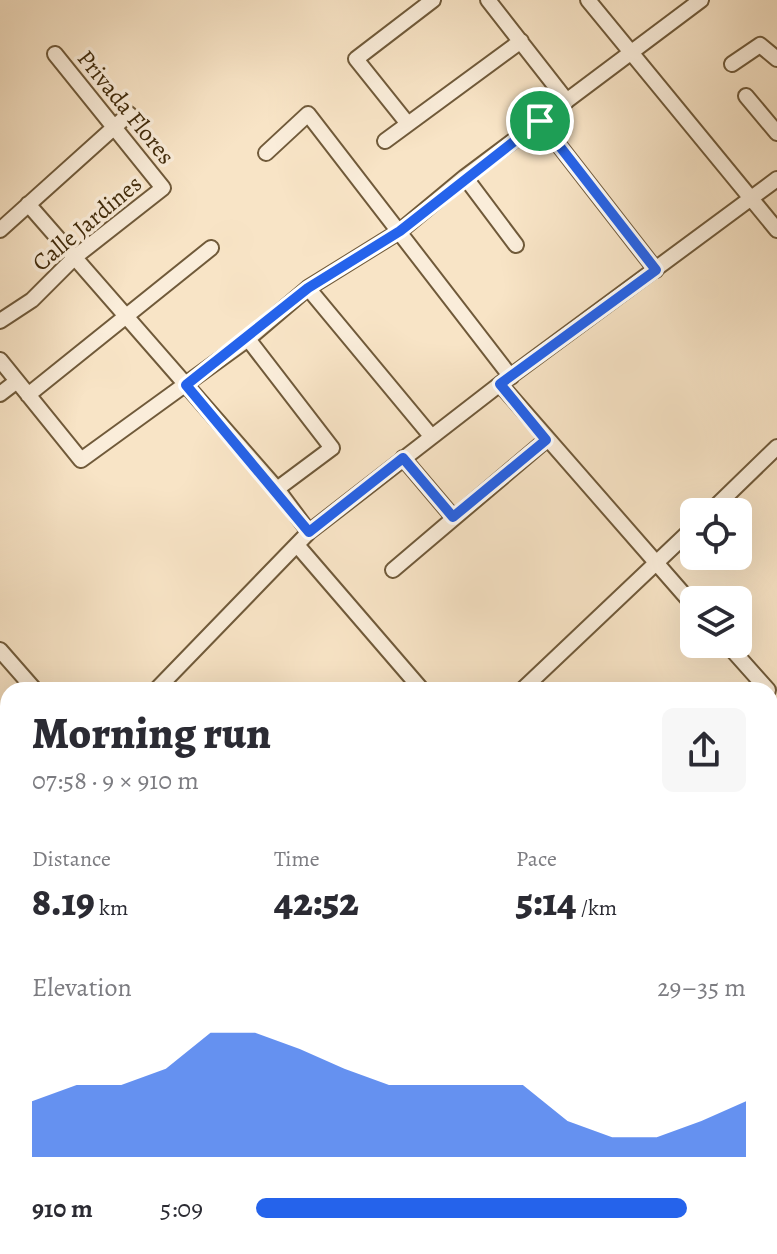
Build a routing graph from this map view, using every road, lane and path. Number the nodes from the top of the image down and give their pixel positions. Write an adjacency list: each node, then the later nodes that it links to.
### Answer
1 (433, 0): 14 (street)
2 (488, 0): 5 (street)
3 (588, 0): 6 (street)
4 (701, 0): 6 (street)
5 (521, 41): 11 (street); 14 (street)
6 (630, 53): 11 (street); 22 (street)
7 (55, 54): 15 (street, Privada Flores)
8 (776, 56): 9 (street)
9 (732, 64)
10 (746, 96): 16 (street)
11 (567, 101): 13 (street)
12 (129, 114): 15 (street)
13 (540, 121): 19 (street); 30 (street)
14 (408, 124): 17 (street)
15 (113, 129): 21 (street, Privada Flores); 23 (street)
16 (777, 133)
17 (385, 141)
18 (266, 153): 26 (street)
19 (465, 177): 26 (street); 27 (street)
20 (777, 179): 22 (street)
21 (163, 188): 29 (street, Calle Jardines)
22 (751, 200): 25 (street); 30 (street)
23 (28, 204): 24 (street); 29 (street)
24 (0, 230)
25 (777, 230)
26 (400, 231): 31 (street); 36 (street)
27 (516, 245)
28 (211, 248): 32 (street)
29 (75, 257): 32 (street); 33 (street, Calle Jardines)
30 (656, 270): 36 (street)
31 (308, 288): 34 (street); 41 (street)
32 (127, 314): 38 (street); 40 (street)
33 (0, 321)
34 (248, 339): 38 (street); 45 (street)
35 (0, 360): 37 (street)
36 (506, 380): 41 (street); 42 (street)
37 (17, 381): 39 (street); 40 (street)
38 (186, 385): 40 (street); 45 (street)
39 (0, 394)
40 (28, 395)
41 (431, 436): 44 (street)
42 (546, 440): 47 (street); 51 (street)
43 (777, 447): 46 (street)
44 (403, 458): 47 (street); 48 (street)
45 (277, 489): 48 (street)
46 (724, 498)
47 (453, 517): 52 (street)
48 (309, 532): 50 (street)
49 (680, 541): 51 (street)
50 (297, 545): 57 (street); 58 (street)
51 (656, 564): 53 (street); 59 (street)
52 (393, 570)
53 (680, 591)
54 (1, 653): 56 (street)
55 (739, 658): 60 (street)
56 (28, 682)
57 (164, 682)
58 (415, 682)
59 (531, 682)
60 (761, 682)

